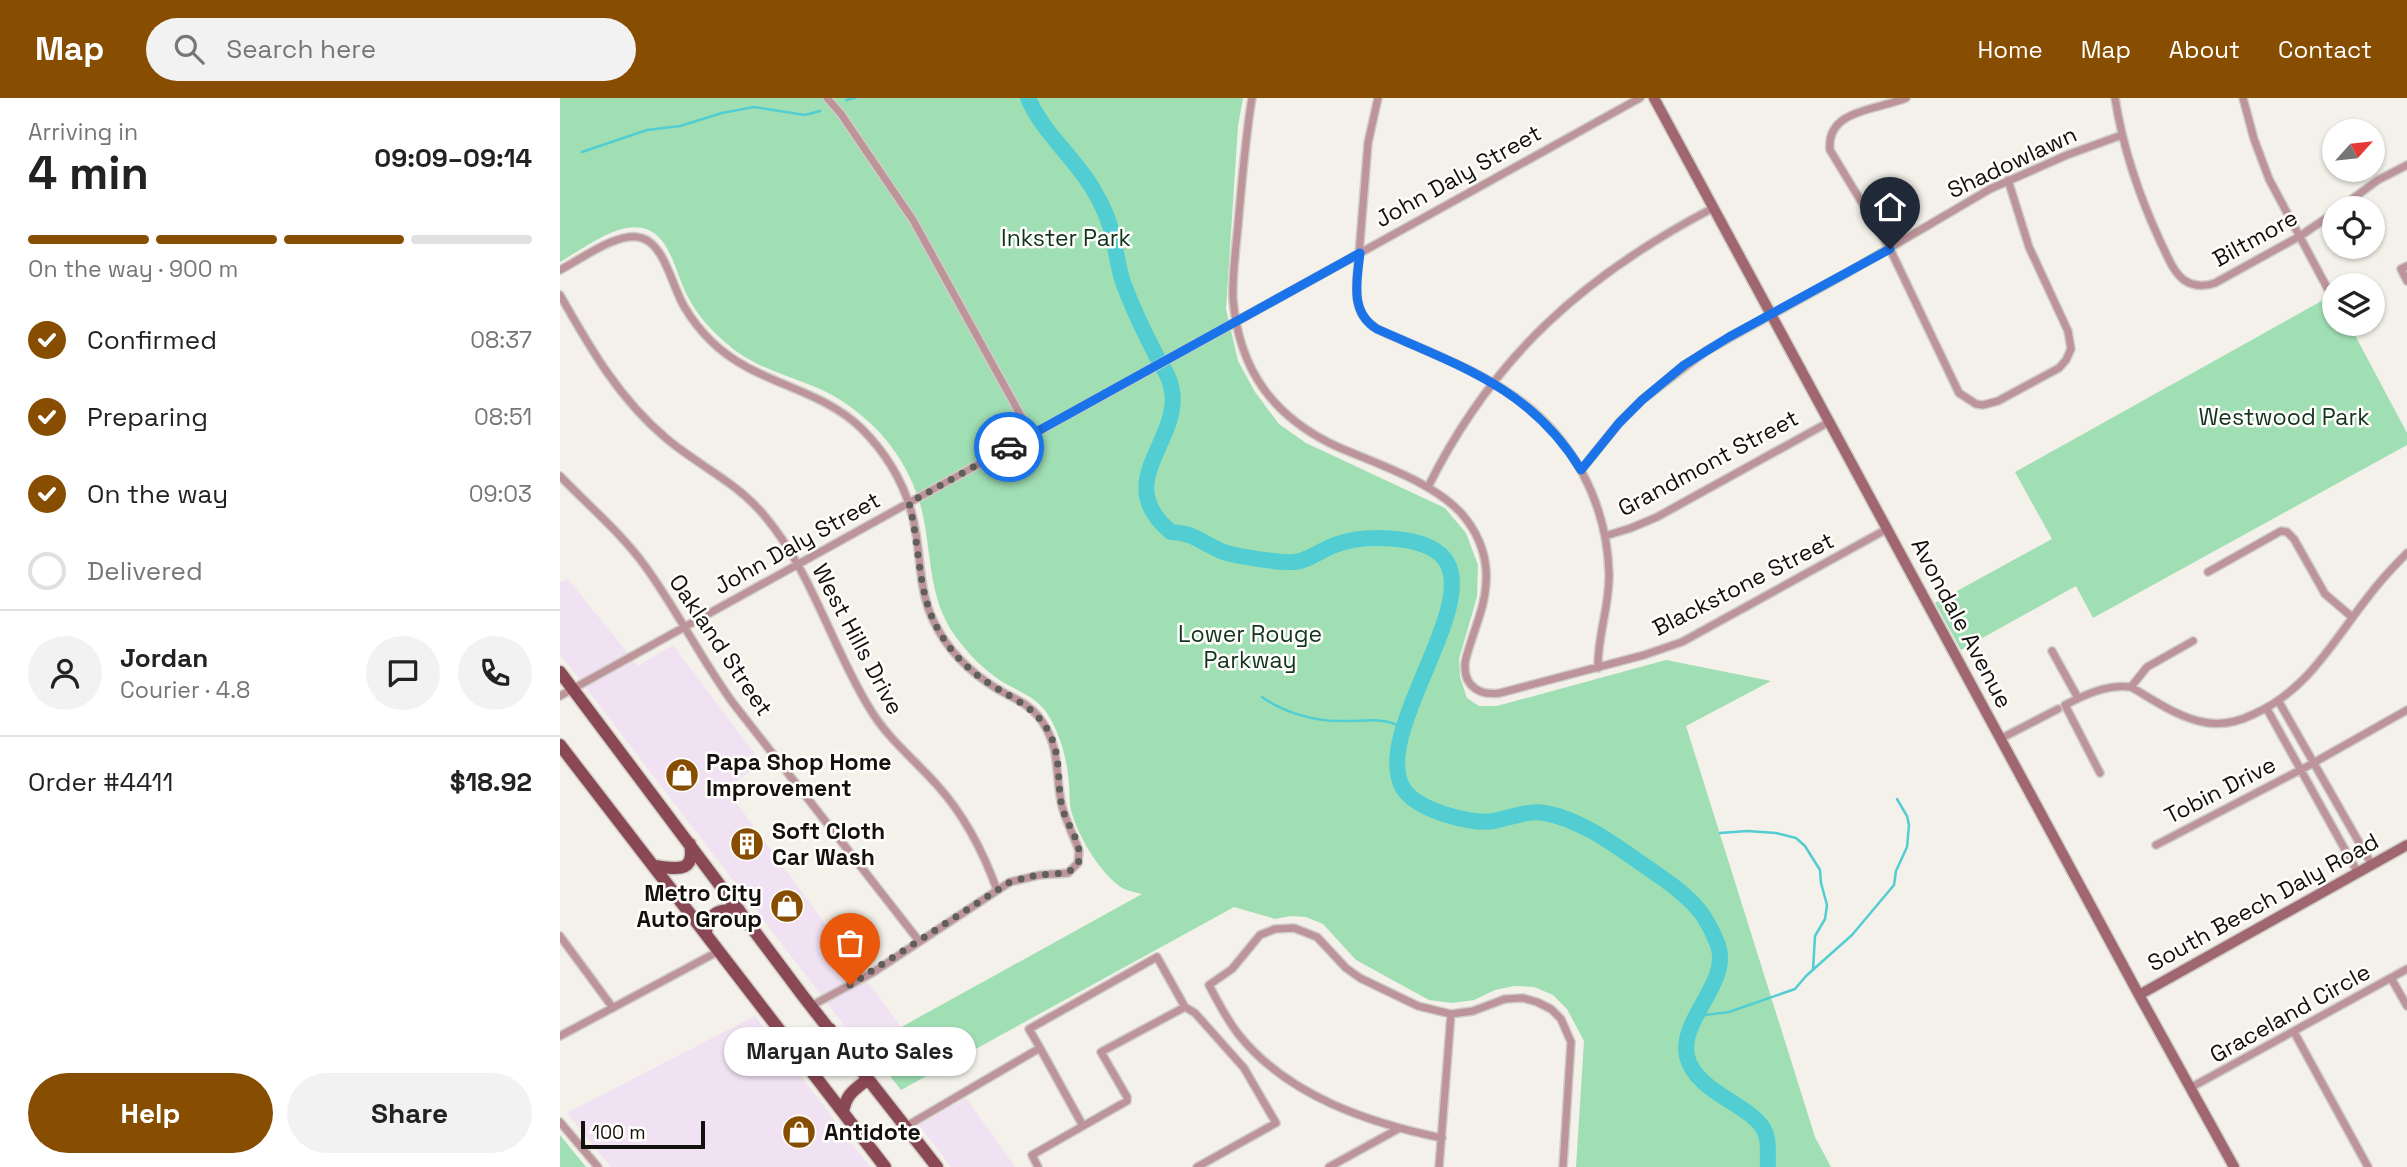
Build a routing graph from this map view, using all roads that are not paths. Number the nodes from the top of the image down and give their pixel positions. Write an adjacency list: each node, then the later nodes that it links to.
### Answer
1 (827, 98): 27 (street)
2 (1252, 98): 24 (street)
3 (1378, 98): 17 (street)
4 (1640, 98): 17 (street, John Daly Street)
5 (1654, 98): 13 (street, Avondale Avenue)
6 (1906, 98): 16 (street)
7 (2115, 98): 9 (street)
8 (2243, 98): 15 (street)
9 (2122, 135): 11 (street, Shadowlawn); 15 (street, Biltmore)
10 (2407, 165): 12 (street)
11 (2008, 180): 16 (street, Shadowlawn); 16 (street)
12 (2356, 196)
13 (1713, 208): 23 (street, Avondale Avenue); 25 (street)
14 (2322, 221): 15 (street, Biltmore)
15 (2300, 236): 20 (street)
16 (1890, 249): 23 (street, Shadowlawn)
17 (1360, 253): 24 (street, John Daly Street); 25 (street)
18 (2407, 266): 21 (street)
19 (560, 270): 31 (street)
20 (2322, 278)
21 (2407, 281)
22 (560, 295): 35 (street, West Hills Drive)
23 (1772, 315): 26 (street, Avondale Avenue); 28 (street, Shadowlawn)
24 (1238, 322): 27 (street, John Daly Street); 30 (street)
25 (1493, 384): 28 (street); 30 (street)
26 (1829, 422): 32 (street, Avondale Avenue); 33 (street, Grandmont Street)
27 (1031, 434): 31 (street, John Daly Street)
28 (1581, 470): 33 (street)
29 (560, 476): 38 (street, Oakland Street)
30 (1428, 487): 41 (street, Blackstone Street)
31 (909, 503): 35 (street, John Daly Street); 62 (street)
32 (1887, 529): 41 (street, Blackstone Street); 51 (street, Avondale Avenue)
33 (1605, 536): 41 (street)
34 (2407, 553): 37 (street)
35 (797, 564): 38 (street, John Daly Street); 62 (street, West Hills Drive)
36 (2208, 572): 37 (street)
37 (2352, 617): 47 (street)
38 (683, 627): 44 (street, John Daly Street); 66 (street, Oakland Street)
39 (2193, 641): 43 (street)
40 (2052, 651): 46 (street)
41 (1598, 668)
42 (560, 672): 44 (main road)
43 (2132, 687): 46 (street); 49 (street)
44 (573, 689): 45 (street, John Daly Street); 56 (main road)
45 (560, 696)
46 (2078, 698): 55 (street)
47 (2279, 702): 49 (street); 53 (street, Tobin Drive)
48 (2058, 709): 51 (street)
49 (2267, 709): 54 (street, Tobin Drive)
50 (2407, 710): 53 (street, Tobin Drive)
51 (2000, 739): 70 (street, Avondale Avenue)
52 (560, 745): 60 (main road)
53 (2314, 763): 54 (street, Tobin Drive); 59 (street, Tobin Drive)
54 (2301, 770): 57 (street, Tobin Drive); 61 (street, Tobin Drive)
55 (2100, 773)
56 (690, 844): 60 (main road); 63 (main road)
57 (2156, 845)
58 (2407, 845): 59 (street, South Beech Daly Road)
59 (2372, 865): 61 (street, South Beech Daly Road)
60 (654, 866): 64 (main road)
61 (2358, 873): 70 (street, South Beech Daly Road)
62 (997, 890): 66 (street)
63 (739, 910): 64 (main road); 71 (main road)
64 (706, 932): 67 (main road)
65 (560, 936): 74 (street)
66 (919, 941): 71 (street)
67 (720, 950): 74 (street); 80 (main road)
68 (2407, 970): 69 (street, Graceland Circle)
69 (2391, 978): 72 (street); 77 (street, Graceland Circle)
70 (2139, 995): 82 (street, Avondale Avenue)
71 (811, 1006): 76 (main road)
72 (2407, 1006)
73 (1185, 1007): 79 (street); 85 (street); 93 (street)
74 (613, 1008): 78 (street)
75 (1451, 1014): 87 (street); 88 (street); 96 (street)
76 (830, 1029): 80 (main road); 81 (main road)
77 (2294, 1032): 82 (street, Graceland Circle); 98 (street)
78 (560, 1036)
79 (1040, 1048): 85 (street); 86 (street)
80 (795, 1049): 83 (main road)
81 (868, 1079): 83 (main road); 86 (main road)
82 (2190, 1088): 97 (street, Avondale Avenue)
83 (843, 1112): 90 (main road)
84 (560, 1122): 89 (street)
85 (1083, 1126): 92 (street)
86 (905, 1127): 91 (main road)
87 (1398, 1129): 88 (street); 94 (street)
88 (1442, 1138): 95 (street)
89 (598, 1167)
90 (885, 1167)
91 (937, 1167)
92 (1038, 1167)
93 (1197, 1167)
94 (1329, 1167)
95 (1439, 1167)
96 (1563, 1167)
97 (2234, 1167)
98 (2368, 1167)

